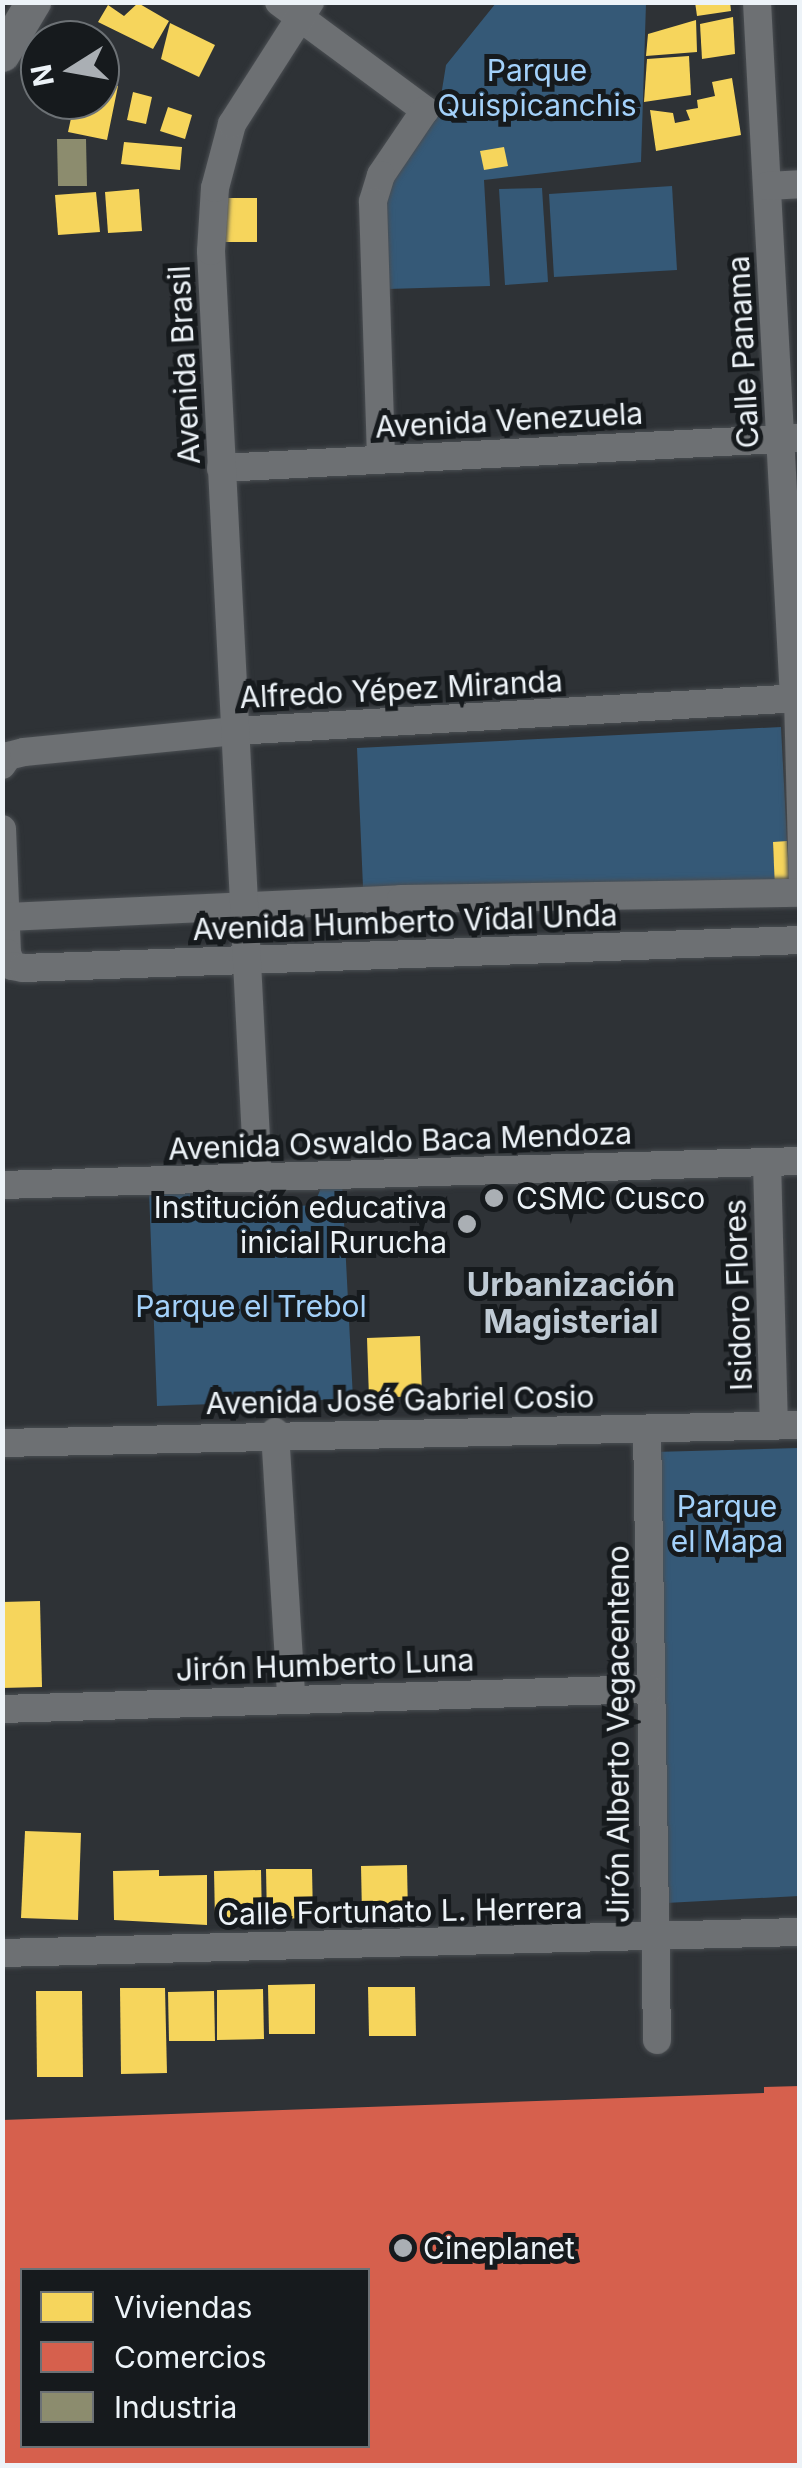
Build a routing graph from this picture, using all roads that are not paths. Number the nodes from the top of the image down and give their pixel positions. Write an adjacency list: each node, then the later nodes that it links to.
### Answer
1 (33, 2): 4 (street)
2 (757, 2): 6 (street, Calle Panama)
3 (296, 7): 8 (street); 9 (street, Avenida Brasil)
4 (2, 54)
5 (800, 184): 6 (street)
6 (767, 186): 7 (street, Calle Panama)
7 (790, 438): 8 (street, Avenida Venezuela); 10 (street, Calle Panama)
8 (381, 459): 9 (street, Avenida Venezuela)
9 (221, 468): 11 (street, Avenida Brasil)
10 (797, 698): 11 (street, Alfredo Yépez Miranda); 14 (street)
11 (235, 731): 12 (street, Alfredo Yépez Miranda); 15 (street, Avenida Brasil)
12 (5, 761)
13 (2, 828): 16 (street)
14 (799, 893): 15 (street, Avenida Humberto Vidal Unda)
15 (244, 905): 16 (street, Avenida Humberto Vidal Unda); 18 (street, Avenida Brasil)
16 (6, 917): 18 (street, Avenida Humberto Vidal Unda)
17 (800, 940): 18 (street, Avenida Humberto Vidal Unda)
18 (247, 960): 21 (street, Avenida Brasil)
19 (766, 1162): 20 (street, Avenida Oswaldo Baca Mendoza); 21 (street, Avenida Oswaldo Baca Mendoza); 23 (street, Isidoro Flores)
20 (800, 1162)
21 (258, 1179): 22 (street, Avenida Oswaldo Baca Mendoza)
22 (2, 1185)
23 (787, 1425): 24 (street, Avenida José Gabriel Cosio)
24 (647, 1429): 25 (street, Avenida José Gabriel Cosio); 27 (street, Jirón Alberto Vegacenteno)
25 (275, 1432): 26 (street, Avenida José Gabriel Cosio); 28 (street)
26 (2, 1443)
27 (649, 1689): 28 (street, Jirón Humberto Luna); 31 (street, Jirón Alberto Vegacenteno)
28 (291, 1696): 29 (street, Jirón Humberto Luna)
29 (2, 1709)
30 (800, 1932): 31 (street, Calle Fortunato L. Herrera)
31 (650, 1938): 32 (street, Calle Fortunato L. Herrera); 33 (street, Jirón Alberto Vegacenteno)
32 (2, 1952)
33 (657, 2040)

